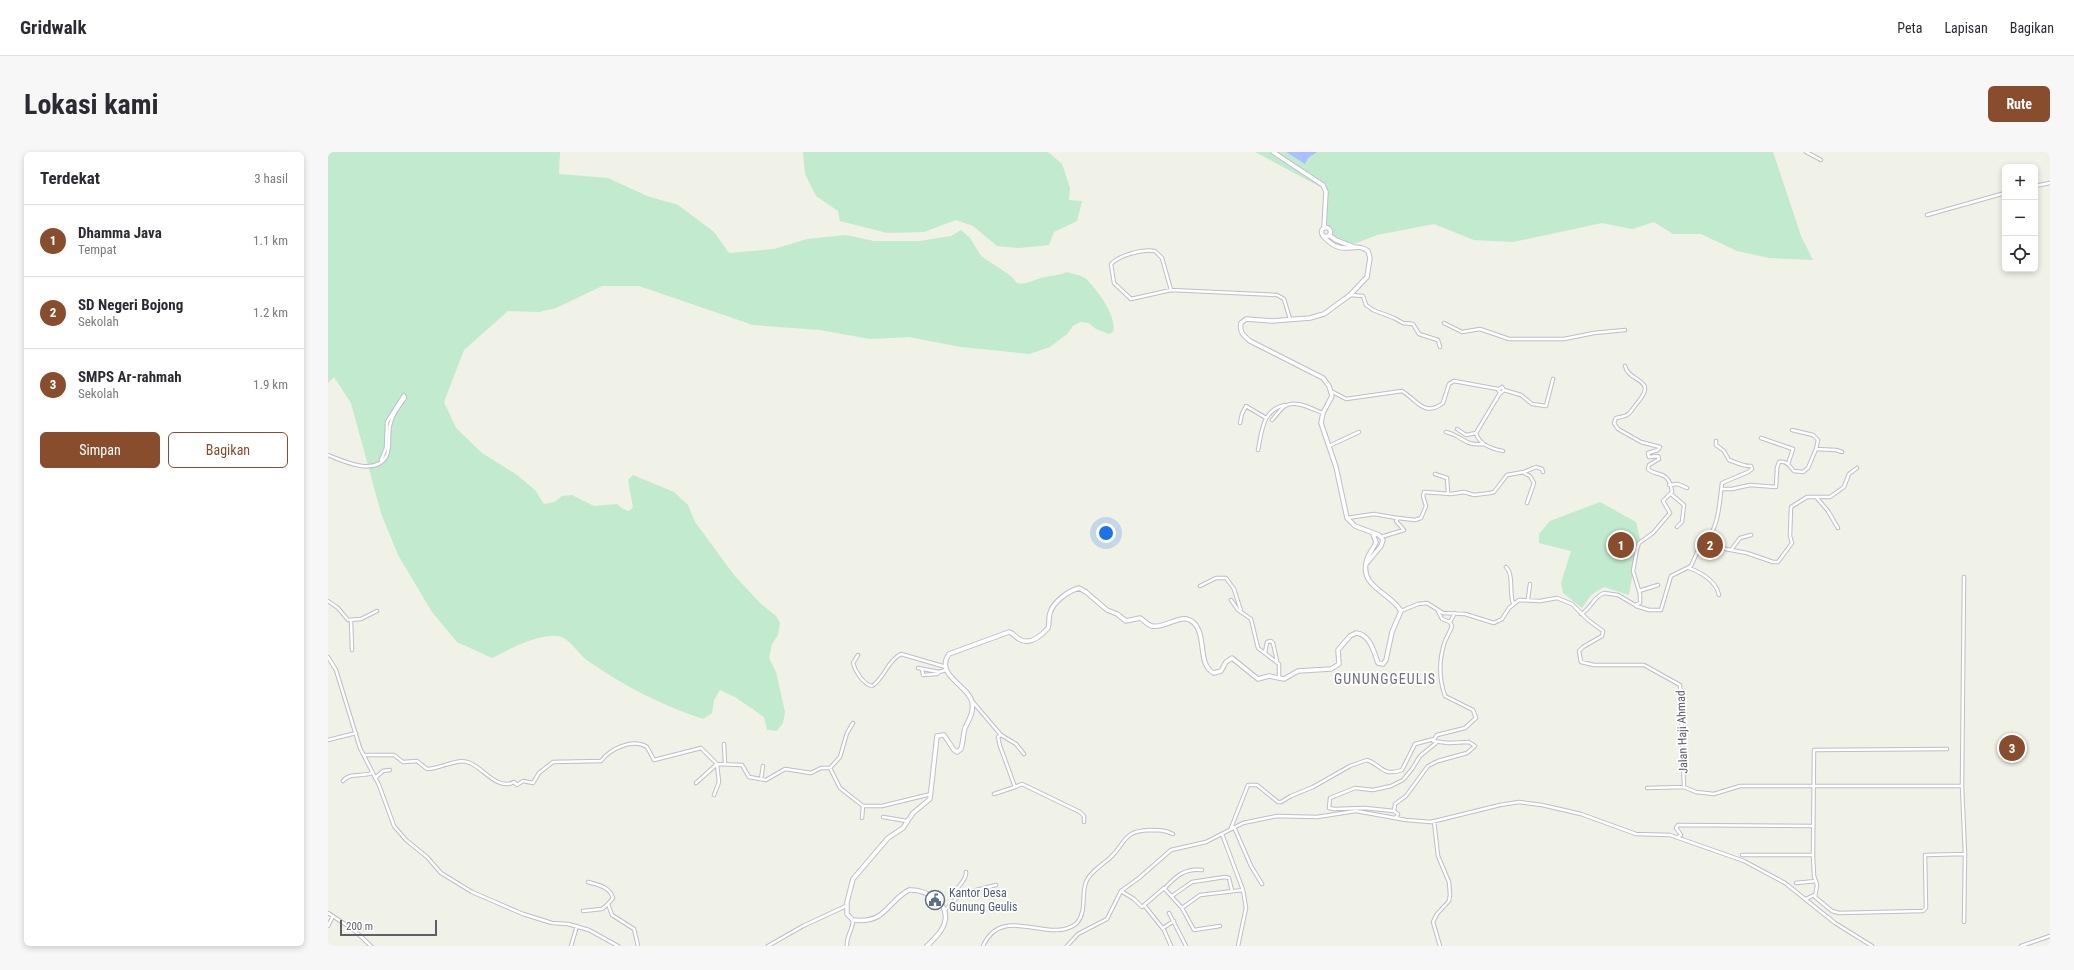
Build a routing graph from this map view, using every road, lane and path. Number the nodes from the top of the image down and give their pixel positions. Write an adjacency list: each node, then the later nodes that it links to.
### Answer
1 (1273, 152): 8 (main road)
2 (1806, 152): 3 (street)
3 (1821, 160)
4 (2050, 184): 5 (street)
5 (2038, 186)
6 (2002, 194): 7 (street)
7 (1927, 215)
8 (1324, 228): 9 (main road); 10 (main road)
9 (1329, 235): 10 (main road); 11 (main road)
10 (1323, 236): 11 (main road)
11 (1354, 248): 13 (main road)
12 (1171, 290): 12 (street); 14 (street)
13 (1350, 295): 14 (main road); 17 (street)
14 (1290, 319): 22 (main road)
15 (1444, 323): 16 (street)
16 (1625, 330)
17 (1440, 347)
18 (1625, 366): 49 (street)
19 (1553, 379): 21 (street)
20 (1498, 389): 21 (street); 22 (street); 23 (street)
21 (1504, 390): 23 (street)
22 (1331, 391): 25 (main road)
23 (1500, 393): 33 (street)
24 (1286, 405): 25 (street); 26 (street); 27 (street)
25 (1323, 413): 37 (main road)
26 (1266, 418): 28 (street); 39 (street)
27 (1272, 420)
28 (1240, 423)
29 (1457, 429): 33 (street)
30 (1792, 430): 38 (street)
31 (1359, 432): 37 (street)
32 (1446, 432): 36 (street)
33 (1476, 433): 36 (street)
34 (1761, 438): 44 (street)
35 (1716, 441): 51 (street)
36 (1484, 444): 40 (street)
37 (1328, 446): 56 (main road)
38 (1816, 449): 41 (street); 44 (street)
39 (1258, 450)
40 (1503, 451)
41 (1842, 452)
42 (328, 455): 43 (street)
43 (381, 462): 43 (street)
44 (1788, 464): 51 (street)
45 (1857, 468): 54 (street)
46 (1524, 472): 47 (street); 52 (street); 55 (street)
47 (1543, 472)
48 (1435, 474): 52 (street)
49 (1669, 485): 50 (street); 53 (street)
50 (1687, 488)
51 (1722, 489): 63 (street)
52 (1448, 494): 57 (street)
53 (1671, 494): 58 (street); 72 (street)
54 (1816, 498): 59 (street); 64 (street)
55 (1527, 503)
56 (1347, 518): 57 (street); 60 (main road)
57 (1398, 518): 62 (street)
58 (1677, 527)
59 (1838, 528)
60 (1373, 534): 62 (main road); 65 (main road)
61 (1751, 535): 64 (street)
62 (1381, 537): 65 (main road)
63 (1699, 548): 64 (street); 67 (street)
64 (1731, 550)
65 (1366, 564): 80 (main road)
66 (1506, 567): 77 (street)
67 (1688, 568): 73 (street); 78 (street)
68 (1964, 577): 120 (street)
69 (1530, 584): 74 (street)
70 (1658, 585): 72 (street)
71 (1200, 586): 79 (street)
72 (1639, 590): 78 (street)
73 (1719, 595)
74 (1528, 599): 77 (street, Jalan Haji Ahmad); 84 (street, Jalan Haji Ahmad)
75 (1231, 600): 79 (street)
76 (328, 601): 85 (street)
77 (1513, 603): 83 (street)
78 (1635, 605): 84 (street)
79 (1241, 611): 88 (street)
80 (1401, 611): 81 (street); 98 (main road)
81 (1438, 611): 83 (street); 86 (street)
82 (377, 612): 85 (street)
83 (1455, 613): 86 (street)
84 (1581, 614): 124 (street, Jalan Haji Ahmad)
85 (351, 620): 87 (street)
86 (1450, 622): 103 (street)
87 (352, 650)
88 (1265, 653): 91 (street); 91 (street)
89 (858, 655): 93 (street)
90 (328, 656): 101 (street)
91 (1277, 661): 98 (street)
92 (918, 668): 94 (street)
93 (946, 668): 96 (street); 98 (main road); 99 (main road)
94 (922, 669): 95 (street); 97 (street)
95 (932, 671): 96 (street); 97 (street)
96 (939, 672): 97 (street)
97 (928, 676)
98 (1279, 678)
99 (971, 701): 102 (street); 125 (main road)
100 (853, 723): 113 (street)
101 (356, 733): 104 (street); 109 (street)
102 (1001, 735): 108 (street); 121 (street)
103 (1434, 739): 105 (street); 137 (street)
104 (328, 740)
105 (1436, 743): 129 (street); 129 (street)
106 (724, 744): 111 (street)
107 (1947, 750): 122 (street)
108 (1024, 754)
109 (365, 755): 110 (street); 115 (street)
110 (717, 764): 111 (street); 119 (street); 126 (street)
111 (725, 764): 117 (street)
112 (763, 766): 117 (street)
113 (830, 768): 117 (street); 128 (street)
114 (390, 770): 116 (street)
115 (372, 772): 116 (street); 118 (street)
116 (375, 778): 172 (street)
117 (761, 779)
118 (343, 781)
119 (696, 783)
120 (1962, 786): 122 (street); 141 (street)
121 (1015, 787): 127 (street); 134 (street)
122 (1813, 787): 124 (street); 136 (street)
123 (1647, 788): 124 (street, Jalan Haji Ahmad)
124 (1684, 788)
125 (931, 793): 128 (street); 133 (main road)
126 (714, 794)
127 (994, 794)
128 (863, 806): 131 (street)
129 (1394, 811): 132 (street)
130 (883, 817): 133 (street)
131 (862, 818)
132 (1396, 818): 135 (street); 137 (street)
133 (908, 822): 160 (main road)
134 (1084, 822)
135 (1434, 822): 140 (street); 190 (street)
136 (1813, 826): 140 (street); 143 (street)
137 (1232, 828): 139 (street); 149 (street)
138 (1173, 834): 175 (street)
139 (1222, 834): 152 (street); 153 (street)
140 (1678, 837): 158 (street)
141 (1965, 854): 155 (street); 170 (street)
142 (1742, 855): 143 (street)
143 (1813, 855): 146 (street)
144 (1202, 870): 151 (street)
145 (966, 872): 157 (street)
146 (1816, 881): 148 (street); 155 (street)
147 (588, 882): 159 (street)
148 (1796, 883)
149 (1262, 884)
150 (996, 885): 157 (street)
151 (1166, 888): 156 (street); 161 (street)
152 (1243, 890): 154 (street); 189 (street)
153 (1121, 891): 161 (street); 186 (street)
154 (1232, 891): 156 (street); 162 (street)
155 (1814, 895): 158 (street)
156 (1172, 896): 162 (street)
157 (955, 899): 163 (street)
158 (1806, 899): 191 (street)
159 (608, 904): 164 (street); 181 (street)
160 (846, 906): 168 (main road); 182 (street)
161 (1144, 906): 174 (street)
162 (1182, 908): 173 (street)
163 (945, 910): 168 (main road); 184 (main road)
164 (584, 911)
165 (328, 913): 167 (street)
166 (1169, 913): 169 (street)
167 (333, 916): 171 (street); 178 (street)
168 (854, 920): 183 (street)
169 (1174, 921): 174 (street); 188 (street)
170 (1964, 922)
171 (328, 926)
172 (577, 926): 179 (street); 180 (street)
173 (1220, 926)
174 (1163, 928): 187 (street)
175 (1064, 933)
176 (1043, 934): 185 (street)
177 (2050, 936): 192 (street)
178 (371, 946)
179 (571, 946)
180 (618, 946)
181 (638, 946)
182 (768, 946)
183 (846, 946)
184 (927, 946)
185 (983, 946)
186 (1068, 946)
187 (1171, 946)
188 (1186, 946)
189 (1238, 946)
190 (1440, 946)
191 (1872, 946)
192 (2021, 946)

